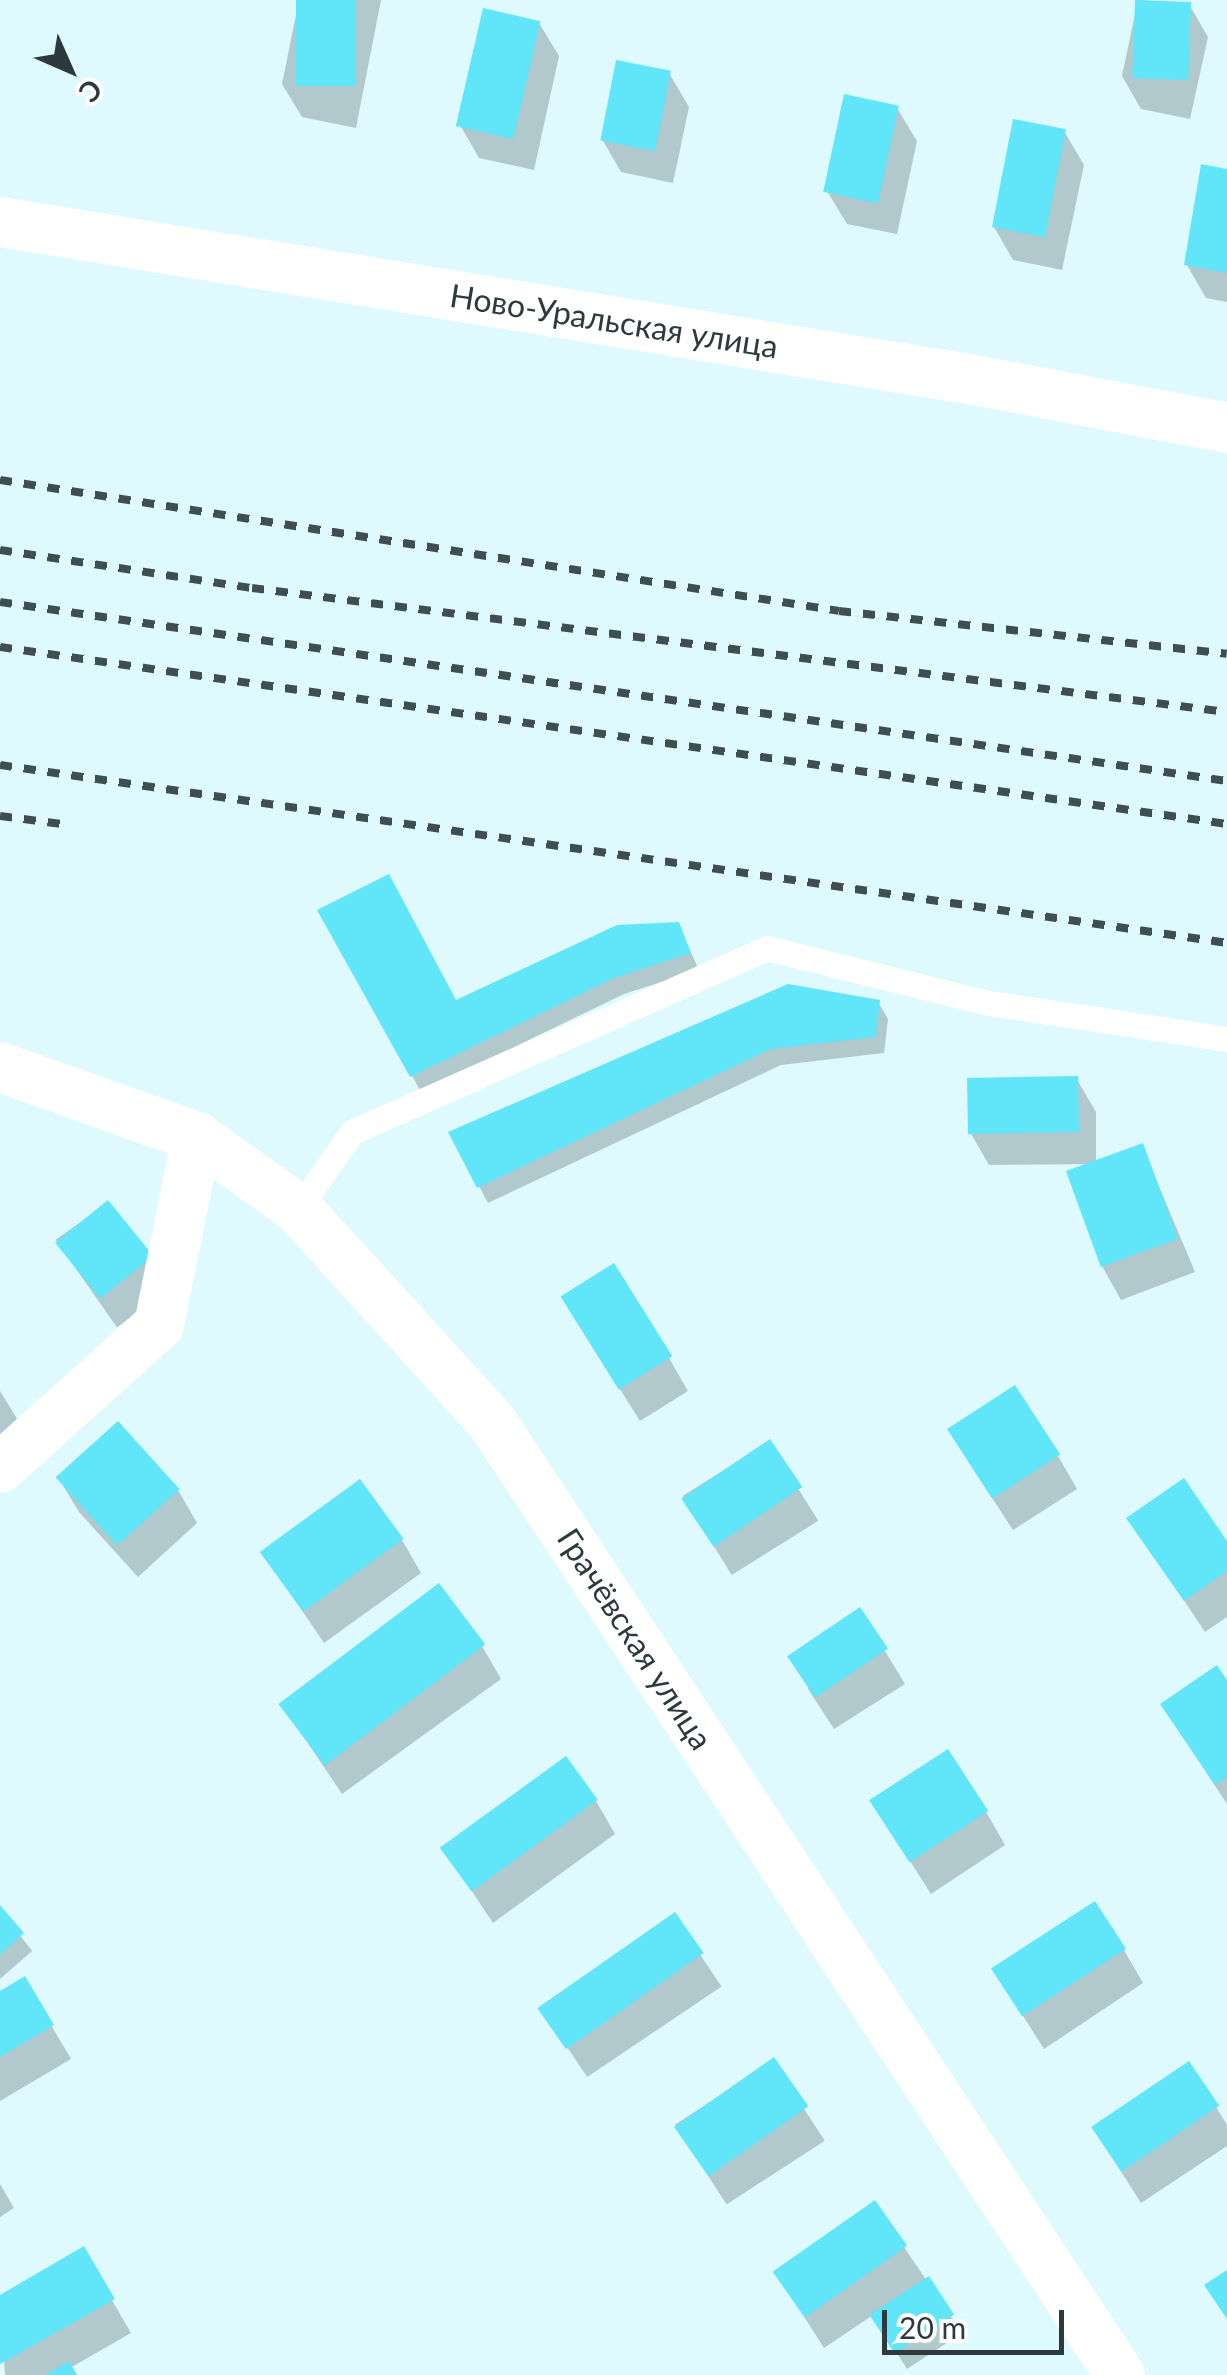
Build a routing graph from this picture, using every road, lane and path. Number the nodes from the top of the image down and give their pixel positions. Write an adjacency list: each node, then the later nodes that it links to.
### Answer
1 (0, 222): 2 (street, Ново-Уральская улица)
2 (1227, 428)
3 (1227, 1039): 6 (lane)
4 (0, 1066): 5 (street, Грачёвская улица)
5 (197, 1137): 6 (street, Грачёвская улица); 7 (street)
6 (298, 1209): 8 (street, Грачёвская улица)
7 (0, 1468)
8 (1120, 2375)

